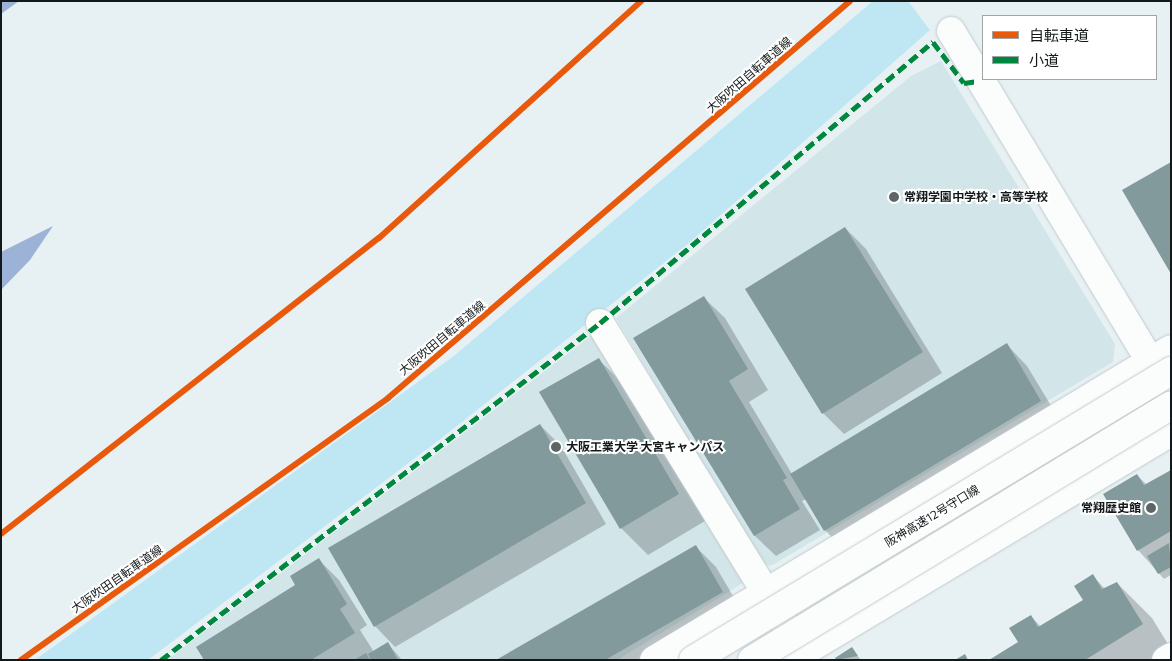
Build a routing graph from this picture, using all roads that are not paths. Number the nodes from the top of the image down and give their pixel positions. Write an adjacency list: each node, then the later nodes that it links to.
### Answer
1 (950, 31): 3 (main road)
2 (600, 323): 7 (main road)
3 (1164, 361): 4 (main road); 7 (main road); 11 (main road, 阪神高速12号守口線, bridge)
4 (1171, 396)
5 (1171, 405): 12 (main road, bridge)
6 (1171, 432): 8 (main road)
7 (768, 592): 8 (main road); 10 (main road)
8 (800, 657)
9 (1171, 657): 13 (main road)
10 (654, 660)
11 (693, 660)
12 (752, 660)
13 (1166, 660)

